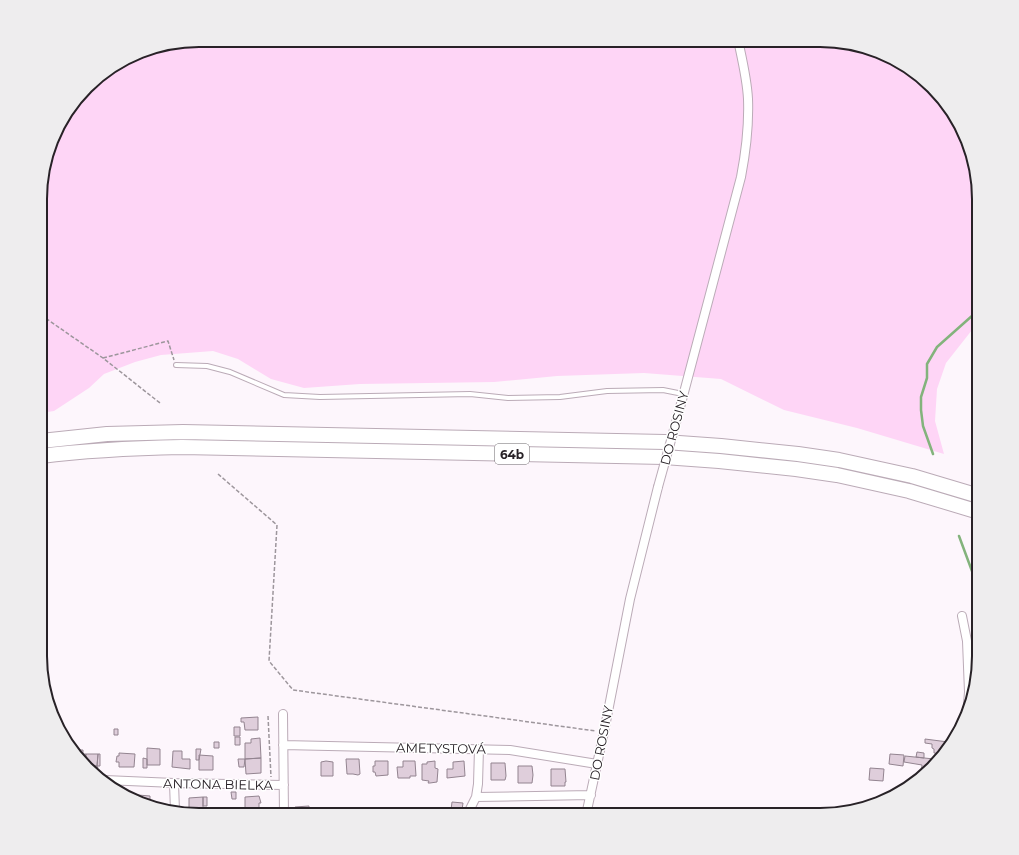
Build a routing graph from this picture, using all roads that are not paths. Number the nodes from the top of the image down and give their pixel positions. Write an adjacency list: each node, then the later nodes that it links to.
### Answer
1 (739, 47): 3 (street, DO ROSINY)
2 (176, 365): 3 (lane)
3 (684, 394): 13 (street, DO ROSINY, bridge)
4 (47, 441): 6 (highway, 64b)
5 (47, 455): 7 (highway, 64b)
6 (972, 494)
7 (972, 510)
8 (962, 616): 9 (street)
9 (969, 686)
10 (283, 714): 11 (street, ANTONA BIELKA)
11 (283, 745): 12 (street, AMETYSTOVÁ); 16 (street, ANTONA BIELKA)
12 (480, 749): 13 (street, AMETYSTOVÁ); 18 (street)
13 (597, 764): 17 (street, DO ROSINY)
14 (112, 780): 15 (street, ANTONA BIELKA)
15 (174, 783): 16 (street, ANTONA BIELKA); 19 (street)
16 (284, 785): 20 (street)
17 (591, 795): 18 (street); 22 (street, DO ROSINY)
18 (476, 797): 21 (street)
19 (175, 806)
20 (284, 808)
21 (470, 808)
22 (588, 808)

